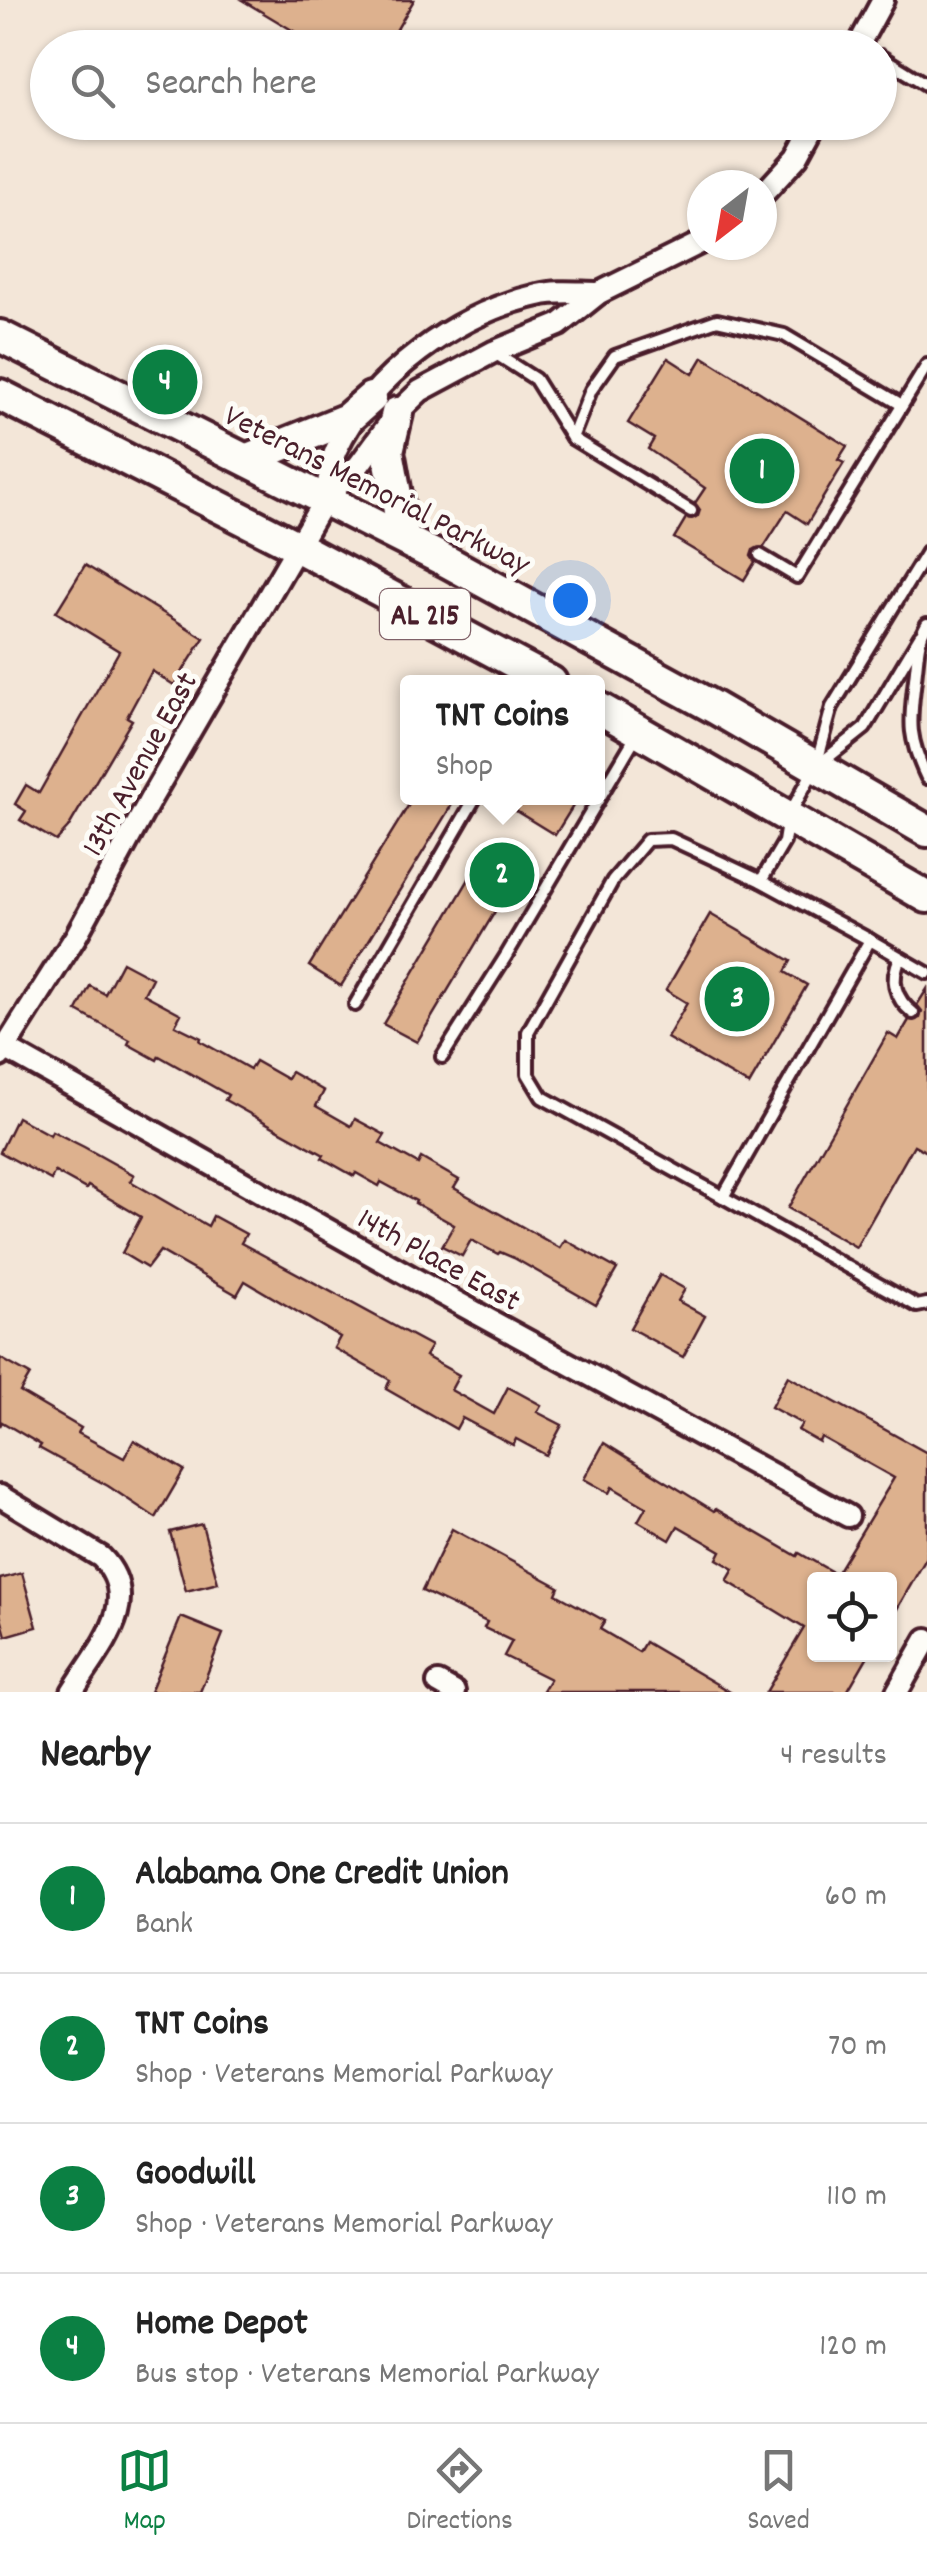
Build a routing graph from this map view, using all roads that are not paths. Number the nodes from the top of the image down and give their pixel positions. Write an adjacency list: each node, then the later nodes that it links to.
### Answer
1 (883, 0): 2 (street)
2 (868, 30)
3 (897, 66): 4 (lane)
4 (927, 84)
5 (807, 140): 6 (street)
6 (777, 179)
7 (687, 249): 8 (street, 13th Avenue East)
8 (599, 292): 10 (street, 13th Avenue East); 14 (street, 13th Avenue East)
9 (0, 336): 16 (main road, Veterans Memorial Parkway / AL 215)
10 (493, 352): 14 (street, 13th Avenue East); 15 (lane)
11 (927, 364): 13 (lane)
12 (0, 395): 20 (main road, AL 215)
13 (902, 405): 15 (lane); 22 (lane)
14 (384, 406): 16 (main road); 17 (street, 13th Avenue East); 17 (street, 13th Avenue East); 19 (main road)
15 (572, 438): 18 (lane)
16 (248, 459): 17 (main road, Veterans Memorial Parkway / AL 215)
17 (326, 498): 19 (main road, Veterans Memorial Parkway / AL 215); 20 (street, 13th Avenue East)
18 (690, 512)
19 (404, 538): 28 (main road, Veterans Memorial Parkway / AL 215)
20 (298, 547): 25 (main road, AL 215); 42 (street, 13th Avenue East)
21 (927, 552): 28 (lane)
22 (760, 555)
23 (927, 624): 24 (lane)
24 (920, 636): 28 (lane); 29 (lane)
25 (533, 675)
26 (605, 712): 27 (main road)
27 (640, 730): 30 (lane); 33 (main road)
28 (816, 766): 33 (lane); 34 (main road, Veterans Memorial Parkway / AL 215)
29 (927, 778)
30 (605, 789)
31 (471, 805): 40 (lane)
32 (596, 805): 43 (lane)
33 (788, 817): 35 (lane); 36 (main road)
34 (927, 832)
35 (761, 881): 37 (lane); 44 (lane)
36 (927, 896)
37 (870, 940): 38 (lane); 44 (lane)
38 (900, 958): 39 (lane); 41 (lane)
39 (927, 973)
40 (355, 1005)
41 (912, 1014)
42 (2, 1052): 47 (street, 14th Place East)
43 (442, 1057)
44 (723, 1198): 45 (lane)
45 (927, 1304)
46 (0, 1496): 49 (street)
47 (848, 1516)
48 (927, 1639): 50 (street)
49 (72, 1692)
50 (896, 1692)

